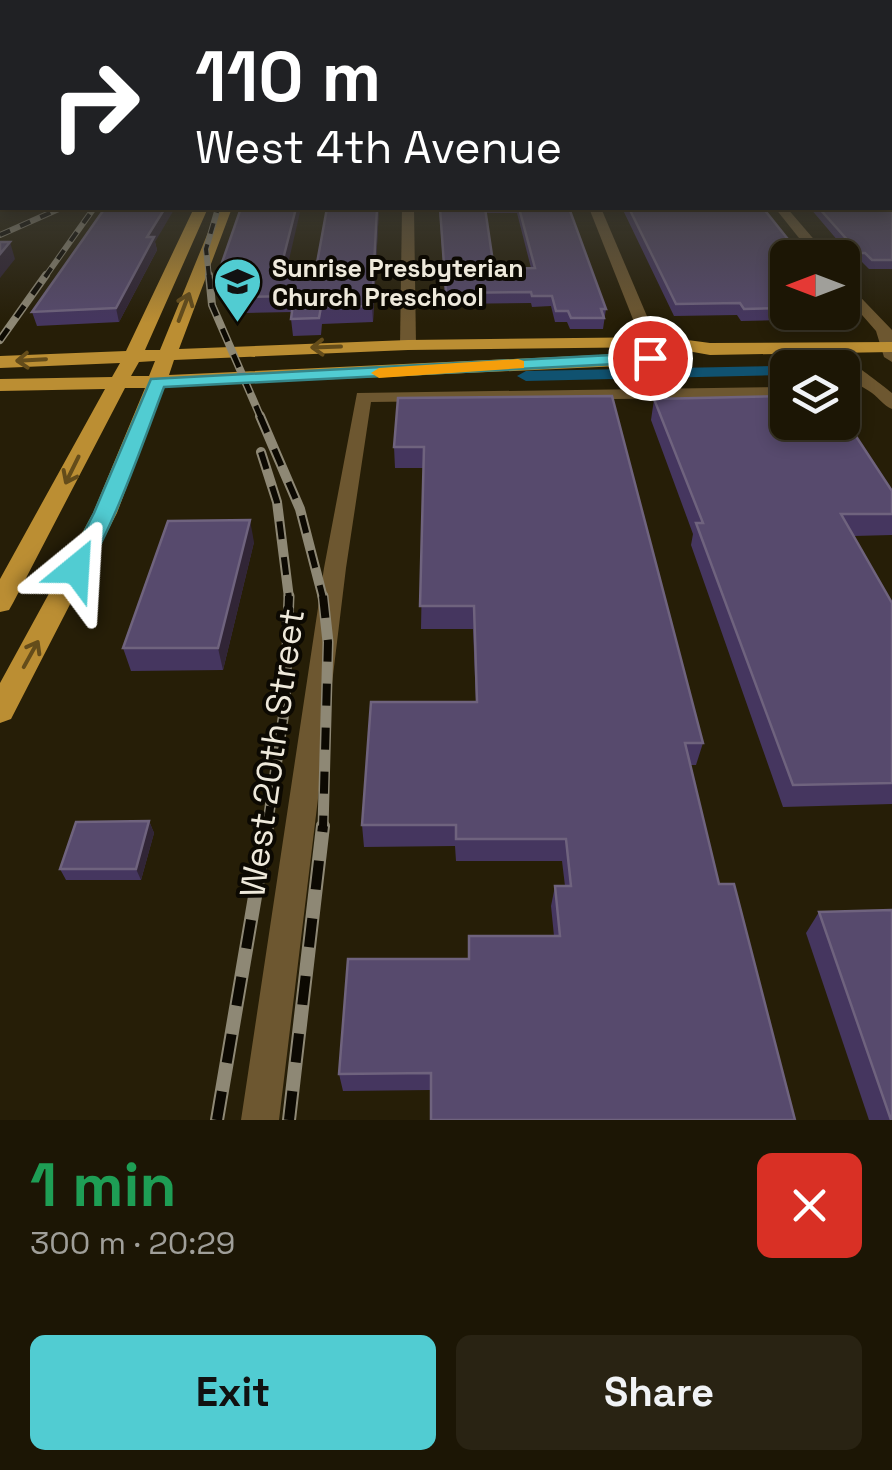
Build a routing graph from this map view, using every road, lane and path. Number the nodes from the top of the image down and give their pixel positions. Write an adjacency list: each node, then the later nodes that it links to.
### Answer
1 (195, 218): 14 (main road)
2 (221, 218): 13 (main road, one-way to 2)
3 (408, 218): 9 (street)
4 (599, 218): 8 (street)
5 (790, 218): 6 (street)
6 (808, 240)
7 (860, 303): 10 (street)
8 (650, 342): 9 (main road); 12 (main road)
9 (408, 345): 13 (main road, one-way to 13)
10 (892, 347): 11 (main road); 15 (street)
11 (824, 348): 12 (main road); 23 (street)
12 (710, 349): 18 (main road)
13 (167, 353): 14 (main road); 18 (main road)
14 (132, 355): 16 (main road, one-way to 16); 19 (main road)
15 (892, 357)
16 (0, 362)
17 (892, 370): 23 (street)
18 (157, 382): 19 (main road); 25 (main road, one-way to 18)
19 (116, 383): 20 (main road); 24 (main road, one-way to 24)
20 (0, 385)
21 (770, 392): 26 (street, West 20th Street)
22 (860, 393): 23 (street)
23 (888, 395)
24 (0, 603)
25 (0, 711)
26 (260, 1120)

